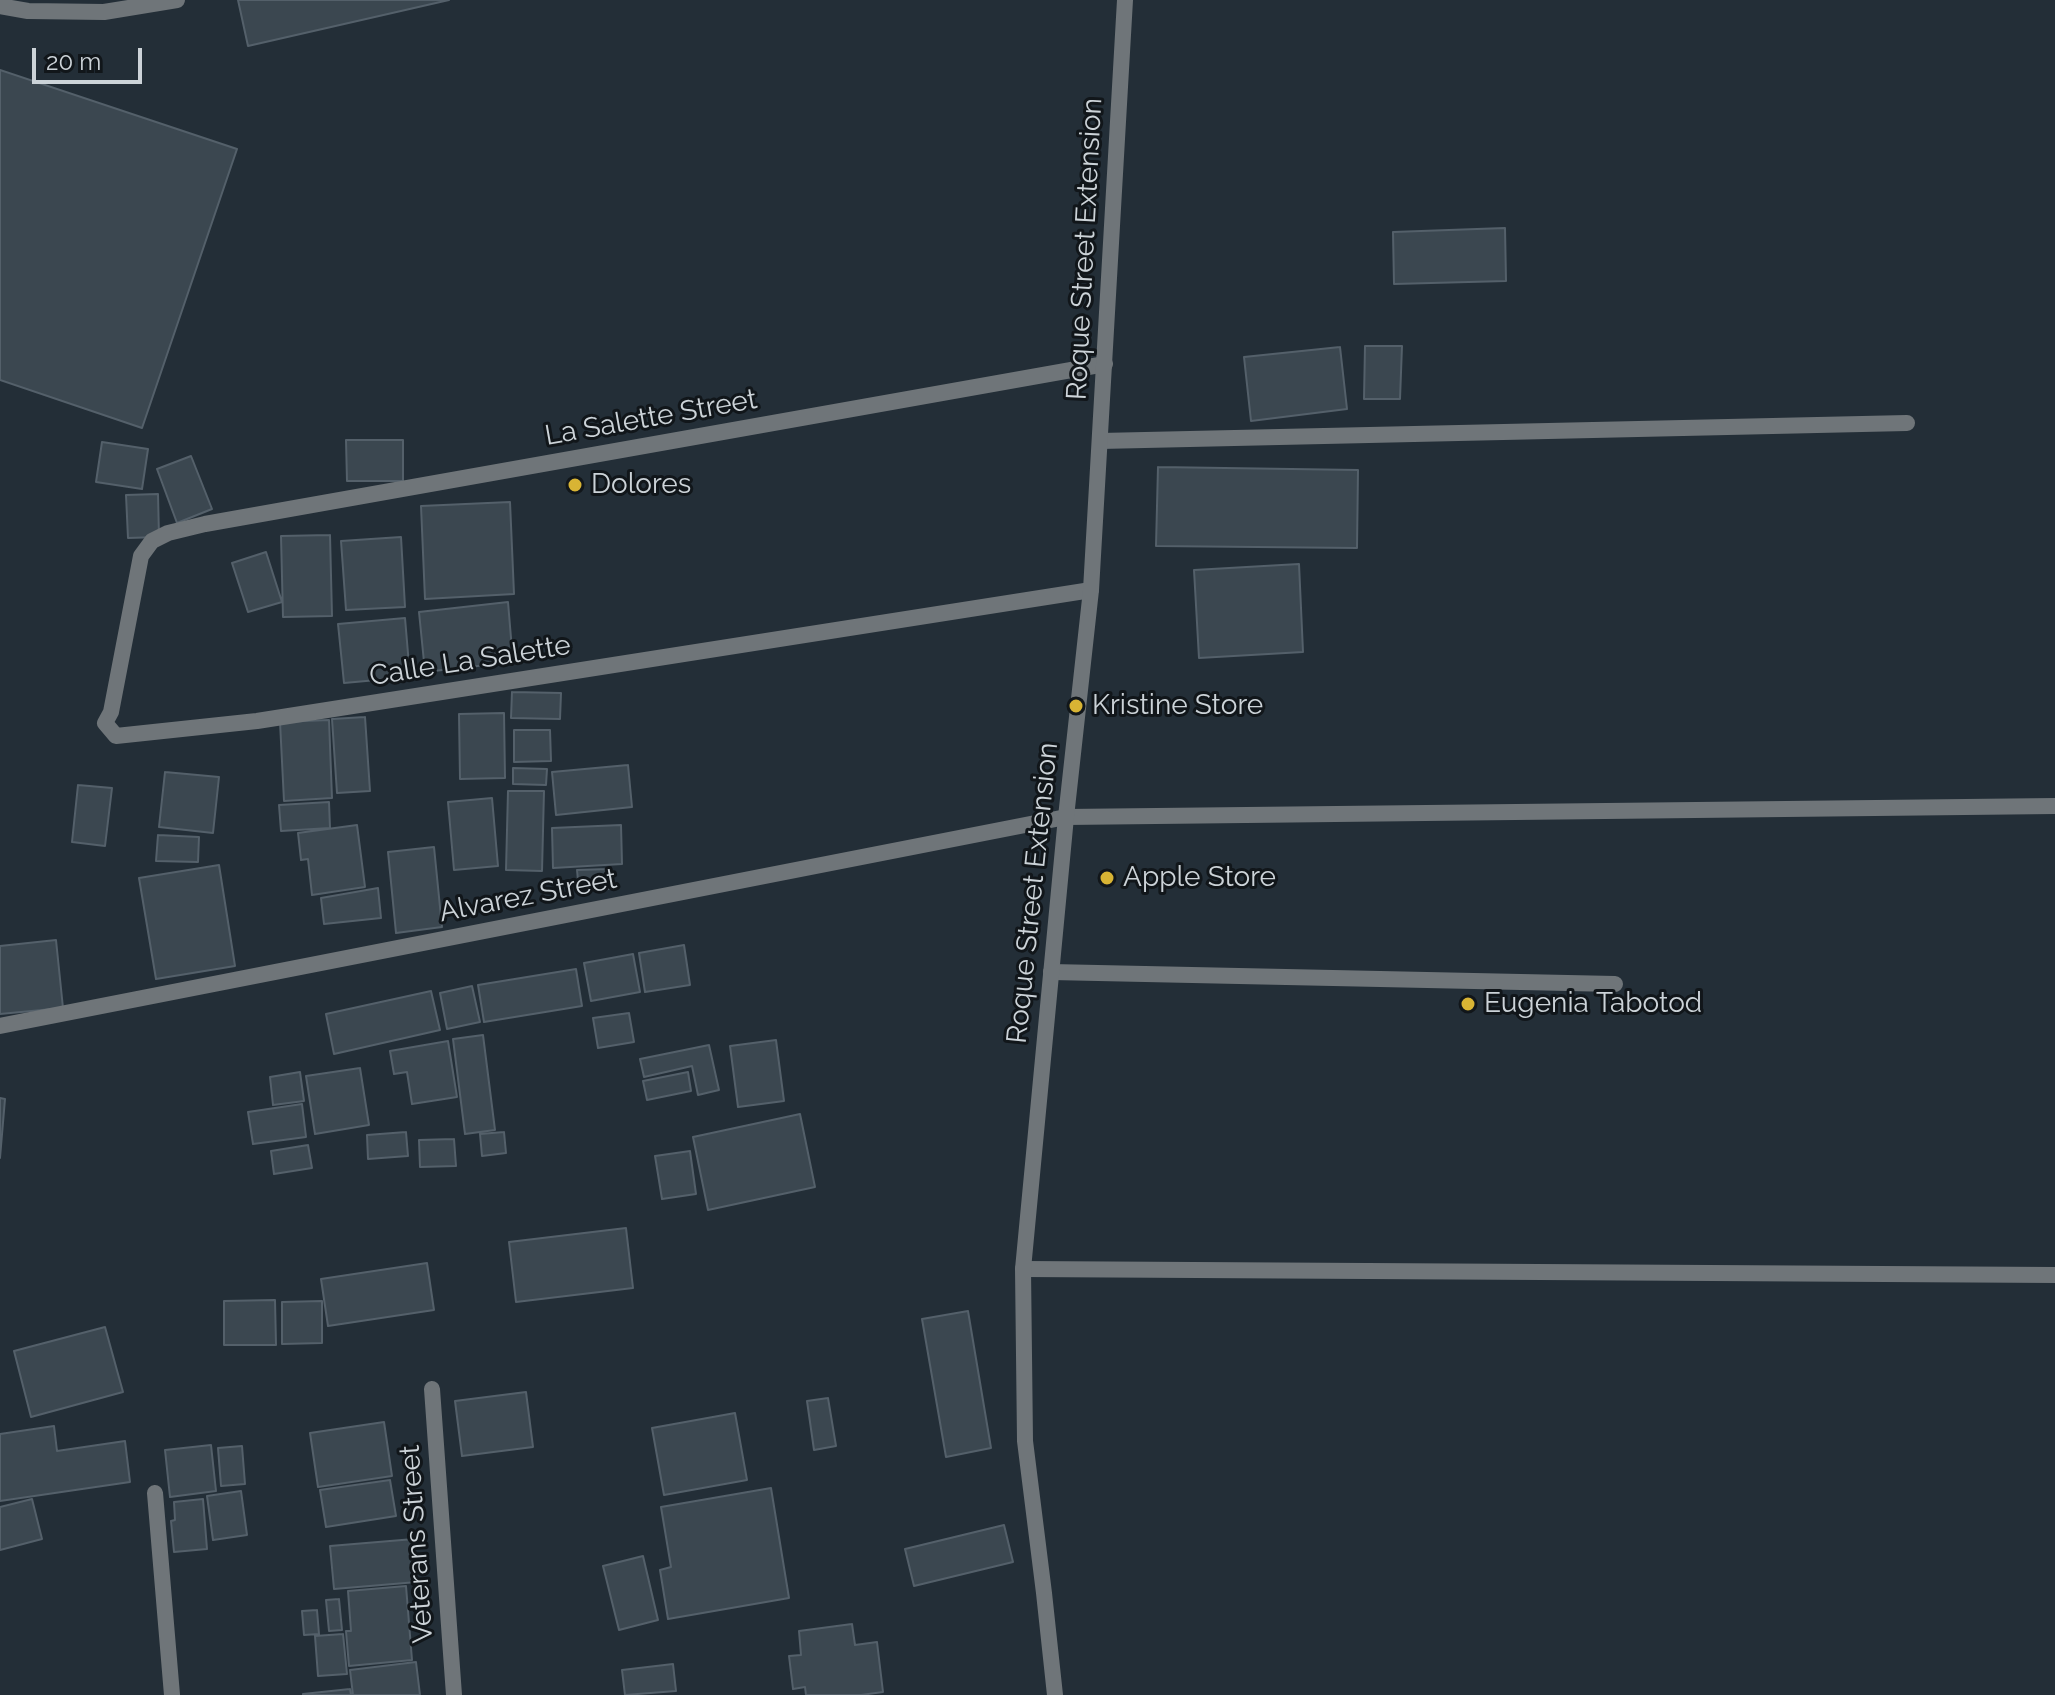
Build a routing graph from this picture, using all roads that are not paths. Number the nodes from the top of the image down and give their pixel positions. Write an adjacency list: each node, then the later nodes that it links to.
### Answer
1 (177, 0): 3 (street)
2 (1125, 0): 4 (street, Roque Street Extension)
3 (0, 6)
4 (1105, 364): 6 (street, Roque Street Extension); 7 (street, La Salette Street)
5 (1907, 423): 6 (street)
6 (1100, 441): 8 (street, Roque Street Extension)
7 (205, 524): 8 (street, Calle La Salette)
8 (1091, 590): 10 (street, Roque Street Extension)
9 (2055, 806): 10 (street, Alvarez Street)
10 (1066, 817): 11 (street, Roque Street Extension); 13 (street, Alvarez Street)
11 (1051, 972): 12 (street); 14 (street, Roque Street Extension)
12 (1615, 984)
13 (0, 1026)
14 (1023, 1269): 15 (street); 20 (street, Roque Street Extension)
15 (2055, 1275)
16 (432, 1389): 19 (street, Veterans Street)
17 (155, 1493): 18 (street)
18 (172, 1695)
19 (454, 1695)
20 (1055, 1695)

